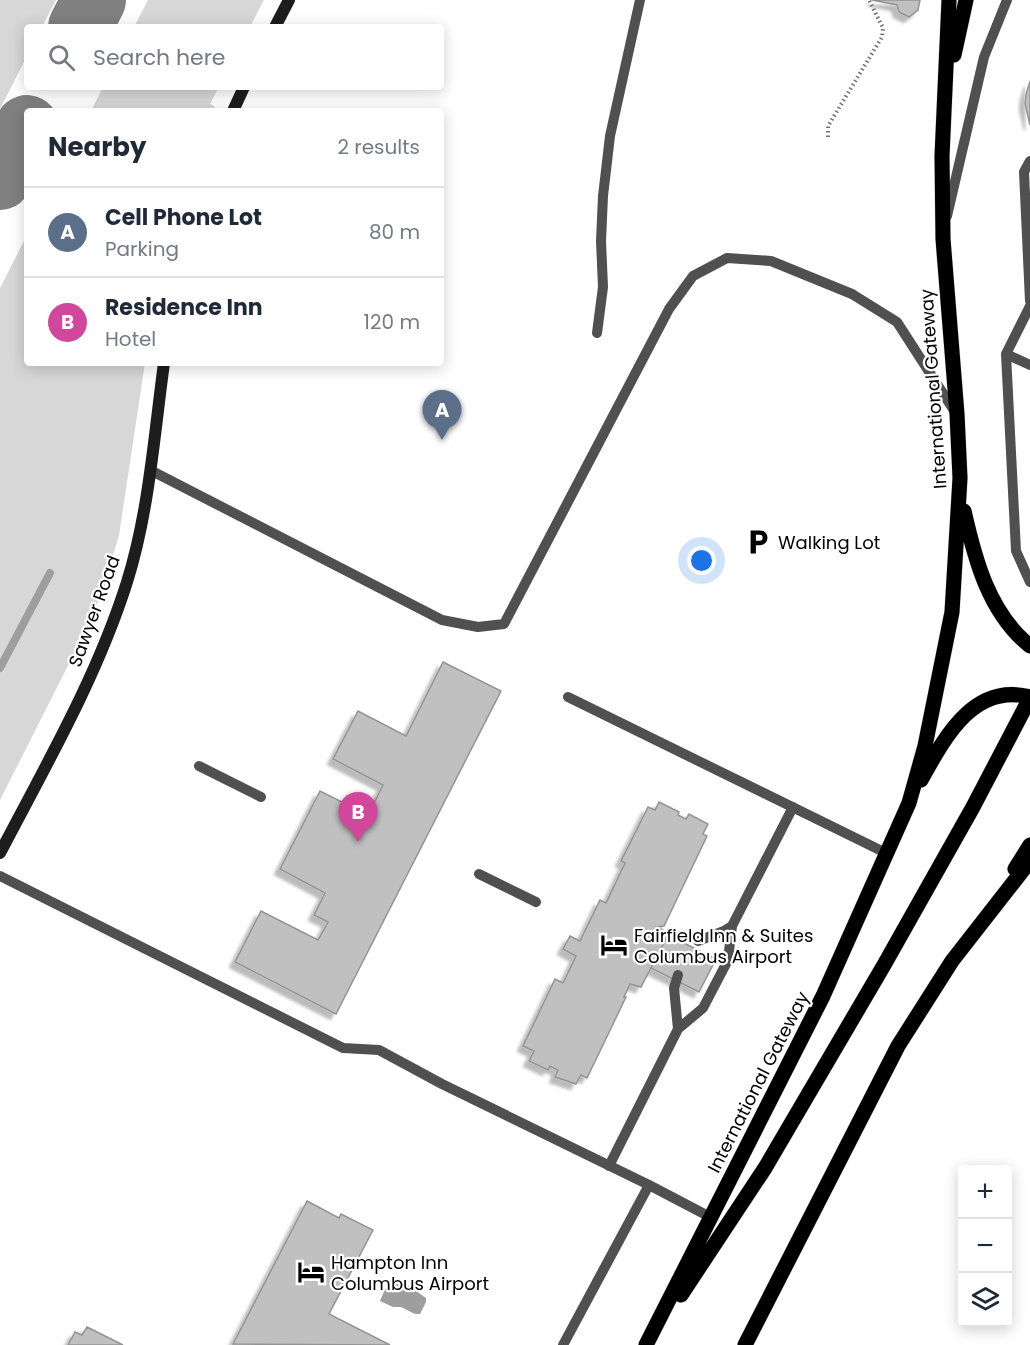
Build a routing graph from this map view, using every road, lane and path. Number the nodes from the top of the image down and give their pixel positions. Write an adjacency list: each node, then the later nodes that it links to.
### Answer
1 (289, 0): 7 (street)
2 (640, 0): 18 (lane)
3 (869, 0): 10 (path)
4 (949, 0): 11 (main road)
5 (1007, 0): 14 (lane)
6 (966, 2): 11 (main road)
7 (277, 24)
8 (242, 90): 9 (street)
9 (234, 108)
10 (828, 137)
11 (942, 156): 14 (main road, International Gateway)
12 (1030, 161): 13 (lane)
13 (1028, 219): 15 (lane)
14 (942, 239): 22 (main road, International Gateway)
15 (1030, 294): 16 (lane)
16 (1030, 301)
17 (1030, 306): 19 (lane)
18 (597, 333)
19 (1006, 354): 20 (lane); 25 (lane)
20 (1030, 365)
21 (164, 366): 23 (street, Sawyer Road)
22 (957, 414): 23 (lane); 24 (main road, International Gateway)
23 (150, 470): 34 (street, Sawyer Road)
24 (960, 478): 26 (main road); 31 (main road, International Gateway)
25 (1030, 582)
26 (1030, 646)
27 (1030, 697): 31 (main road); 49 (main road)
28 (568, 698): 32 (lane)
29 (199, 766): 30 (lane)
30 (261, 797)
31 (909, 803): 35 (main road, International Gateway)
32 (793, 807): 35 (lane); 40 (lane)
33 (1030, 845): 42 (main road)
34 (0, 853)
35 (888, 854): 47 (main road, International Gateway)
36 (1030, 861): 42 (main road)
37 (479, 874): 39 (lane)
38 (0, 876): 45 (lane)
39 (536, 902)
40 (732, 926): 41 (lane); 44 (lane)
41 (698, 942)
42 (952, 961): 50 (main road)
43 (678, 975): 44 (lane)
44 (678, 1029): 45 (lane)
45 (609, 1166): 46 (lane)
46 (649, 1185): 47 (lane); 48 (lane)
47 (712, 1218): 49 (main road, International Gateway)
48 (563, 1345)
49 (647, 1345)
50 (745, 1345)

